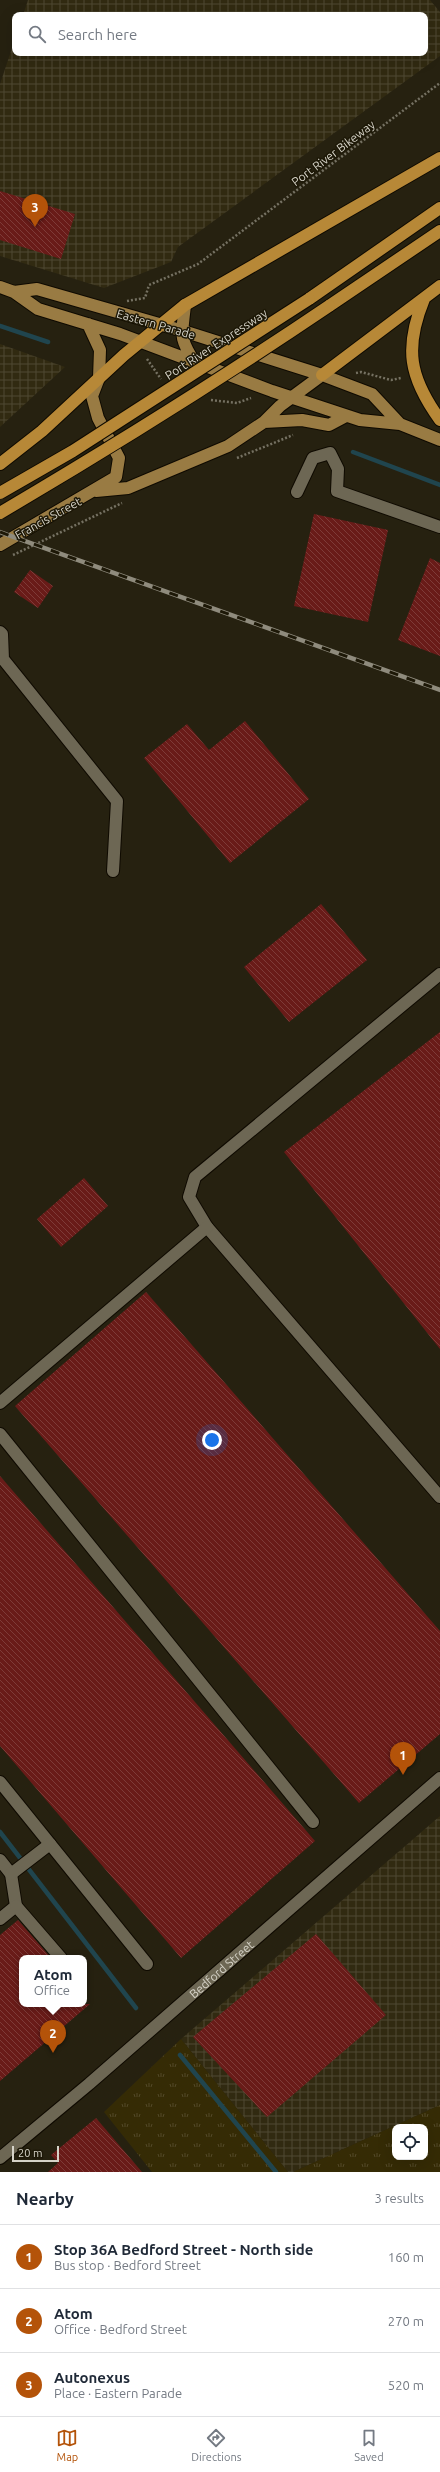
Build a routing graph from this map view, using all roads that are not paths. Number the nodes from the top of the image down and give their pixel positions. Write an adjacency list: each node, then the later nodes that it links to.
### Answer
1 (440, 158): 8 (highway)
2 (440, 208): 25 (highway, Port River Expressway, bridge)
3 (440, 231): 26 (highway, bridge)
4 (440, 286): 7 (highway)
5 (0, 287): 6 (main road, Eastern Parade)
6 (14, 292): 9 (main road, Eastern Parade); 10 (main road, Eastern Parade)
7 (425, 298): 14 (highway); 18 (highway)
8 (185, 305): 10 (highway); 11 (main road)
9 (88, 324): 12 (main road, Eastern Parade); 15 (main road)
10 (159, 324): 11 (main road, Eastern Parade); 12 (highway)
11 (180, 330): 13 (main road); 14 (main road, Eastern Parade)
12 (139, 342): 13 (main road, Eastern Parade); 15 (highway)
13 (195, 363): 16 (main road, Eastern Parade)
14 (322, 375): 16 (main road); 20 (main road, Eastern Parade)
15 (99, 378): 22 (highway); 23 (main road, Francis Street)
16 (291, 397): 17 (main road, Eastern Parade); 19 (main road)
17 (346, 416): 19 (main road); 20 (main road, Eastern Parade)
18 (440, 420)
19 (264, 422): 23 (main road)
20 (400, 424): 21 (main road, Eastern Parade)
21 (440, 440)
22 (0, 464)
23 (95, 491): 28 (main road, Francis Street)
24 (297, 492): 27 (street)
25 (0, 493)
26 (0, 513)
27 (440, 527)
28 (0, 545)
29 (0, 632): 30 (street)
30 (113, 871)
31 (440, 974): 32 (street)
32 (207, 1227): 33 (street); 35 (street)
33 (0, 1403)
34 (0, 1434): 38 (street)
35 (440, 1496)
36 (440, 1778): 46 (street, Bedford Street)
37 (0, 1782): 39 (street)
38 (313, 1822)
39 (50, 1844): 41 (street); 45 (street)
40 (0, 1860): 41 (street)
41 (11, 1874): 42 (street)
42 (16, 1906): 43 (street); 44 (street)
43 (0, 1920)
44 (58, 1955)
45 (147, 1964)
46 (0, 2158)

